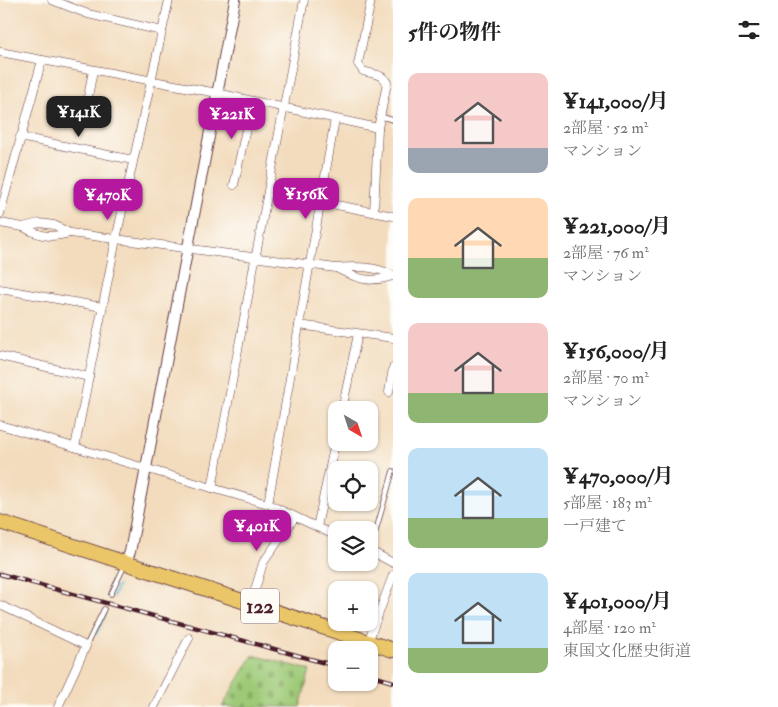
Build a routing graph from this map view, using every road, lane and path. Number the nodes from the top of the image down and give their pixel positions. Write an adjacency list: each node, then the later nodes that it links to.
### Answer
1 (52, 0): 6 (street)
2 (169, 0): 6 (street)
3 (235, 0): 11 (street)
4 (304, 0): 13 (street)
5 (371, 0): 14 (street)
6 (162, 31): 10 (street)
7 (0, 52): 8 (street)
8 (42, 60): 9 (street); 19 (street)
9 (93, 70): 10 (street); 15 (street)
10 (151, 81): 11 (street); 20 (street)
11 (217, 93): 12 (street); 30 (street)
12 (252, 101): 13 (street); 21 (street)
13 (284, 107): 16 (street); 31 (street)
14 (380, 116): 17 (lane); 18 (street)
15 (84, 119)
16 (336, 119): 18 (street); 22 (street)
17 (393, 120)
18 (378, 128): 23 (street)
19 (20, 138): 20 (street); 24 (street)
20 (133, 160): 29 (street)
21 (234, 185)
22 (321, 202): 23 (street); 32 (street)
23 (374, 212): 25 (street)
24 (0, 214)
25 (393, 216)
26 (0, 223): 27 (street)
27 (23, 227): 28 (street); 28 (street)
28 (70, 233): 29 (street)
29 (116, 239): 30 (street); 36 (street)
30 (186, 249): 31 (street); 48 (street)
31 (254, 258): 32 (street); 50 (street)
32 (310, 264): 33 (street); 37 (street)
33 (336, 268): 34 (street); 34 (street)
34 (393, 276)
35 (0, 289): 36 (street)
36 (102, 307): 42 (street)
37 (300, 325): 38 (street); 51 (street)
38 (358, 334): 39 (street); 44 (street)
39 (393, 338)
40 (0, 356): 42 (street)
41 (393, 368): 43 (street)
42 (89, 377): 46 (street)
43 (389, 392)
44 (344, 401)
45 (0, 425): 46 (street)
46 (76, 447): 48 (street)
47 (333, 451): 55 (street)
48 (146, 469): 50 (street); 58 (street)
49 (393, 471): 54 (lane)
50 (212, 488): 51 (street)
51 (268, 504): 52 (street)
52 (295, 517): 55 (street); 62 (street)
53 (0, 522): 58 (highway, 122)
54 (378, 523)
55 (318, 527): 56 (street)
56 (328, 532)
57 (378, 555): 59 (street)
58 (126, 562): 61 (lane); 62 (highway, 122)
59 (393, 563)
60 (393, 575): 67 (street)
61 (111, 594)
62 (251, 603): 66 (highway, 122)
63 (0, 606): 69 (street)
64 (104, 608): 69 (lane)
65 (190, 638): 72 (street)
66 (365, 641)
67 (368, 641)
68 (378, 645): 70 (highway, 122)
69 (86, 646): 71 (street)
70 (393, 650)
71 (58, 707)
72 (154, 707)

